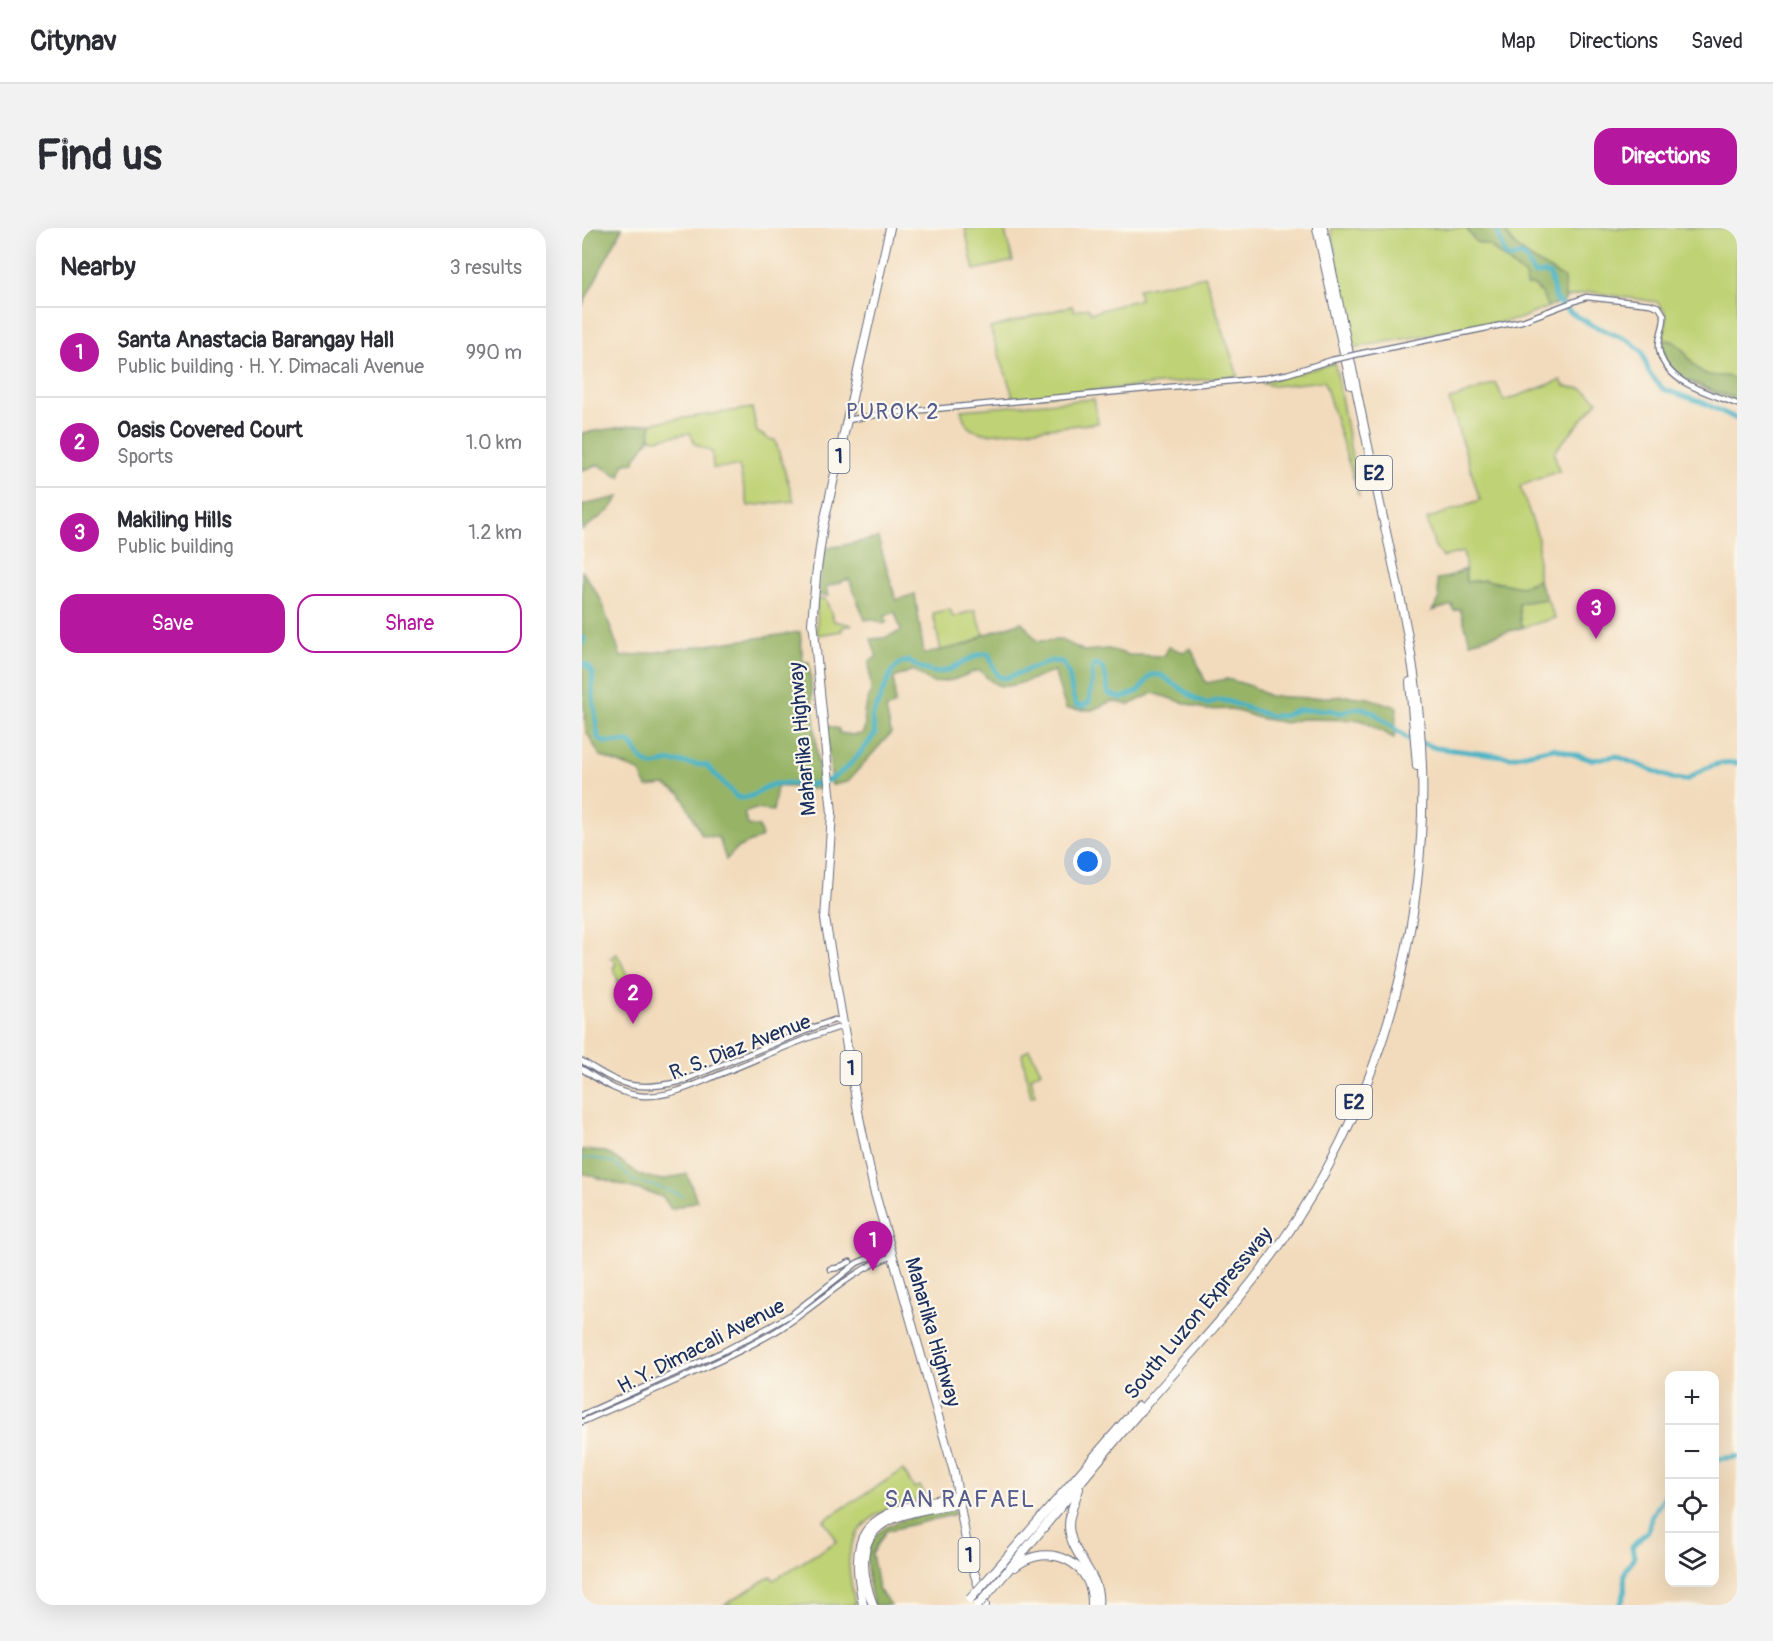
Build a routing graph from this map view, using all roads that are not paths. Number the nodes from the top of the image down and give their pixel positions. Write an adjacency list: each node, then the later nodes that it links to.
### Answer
1 (890, 228): 5 (highway, Maharlika Highway / 1)
2 (1317, 228): 6 (highway, South Luzon Expressway / E2)
3 (1323, 228): 6 (highway, South Luzon Expressway / E2)
4 (1737, 404): 5 (street, bridge)
5 (848, 420): 7 (highway, Maharlika Highway / 1)
6 (1417, 719): 20 (highway, South Luzon Expressway / E2)
7 (843, 1024): 9 (street, R. S. Diaz Avenue); 11 (street, R. S. Diaz Avenue); 12 (highway, Maharlika Highway / 1)
8 (582, 1061): 9 (street, R. S. Diaz Avenue)
9 (729, 1062): 11 (street)
10 (582, 1069): 11 (street, R. S. Diaz Avenue)
11 (732, 1069)
12 (891, 1252): 13 (street, H. Y. Dimacali Avenue); 15 (street, H. Y. Dimacali Avenue); 25 (highway, Maharlika Highway / 1)
13 (875, 1255): 15 (street); 19 (street, H. Y. Dimacali Avenue)
14 (850, 1262): 16 (street)
15 (877, 1262): 18 (street, H. Y. Dimacali Avenue)
16 (830, 1269)
17 (857, 1276): 18 (street)
18 (840, 1285): 19 (street, H. Y. Dimacali Avenue)
19 (724, 1354): 21 (street, H. Y. Dimacali Avenue); 22 (street, H. Y. Dimacali Avenue)
20 (1140, 1408): 23 (highway, South Luzon Expressway / E2); 23 (highway, South Luzon Expressway / E2)
21 (582, 1415)
22 (582, 1422)
23 (1098, 1456): 24 (highway, South Luzon Expressway / E2); 27 (highway, South Luzon Expressway / E2, bridge)
24 (1083, 1479): 26 (highway, South Luzon Expressway / E2); 33 (highway)
25 (959, 1500): 28 (highway); 29 (highway); 31 (highway, Maharlika Highway / 1)
26 (1000, 1580): 30 (highway, E2, bridge); 32 (highway)
27 (968, 1602)
28 (863, 1605)
29 (873, 1605)
30 (978, 1605)
31 (985, 1605)
32 (1092, 1605)
33 (1098, 1605)

